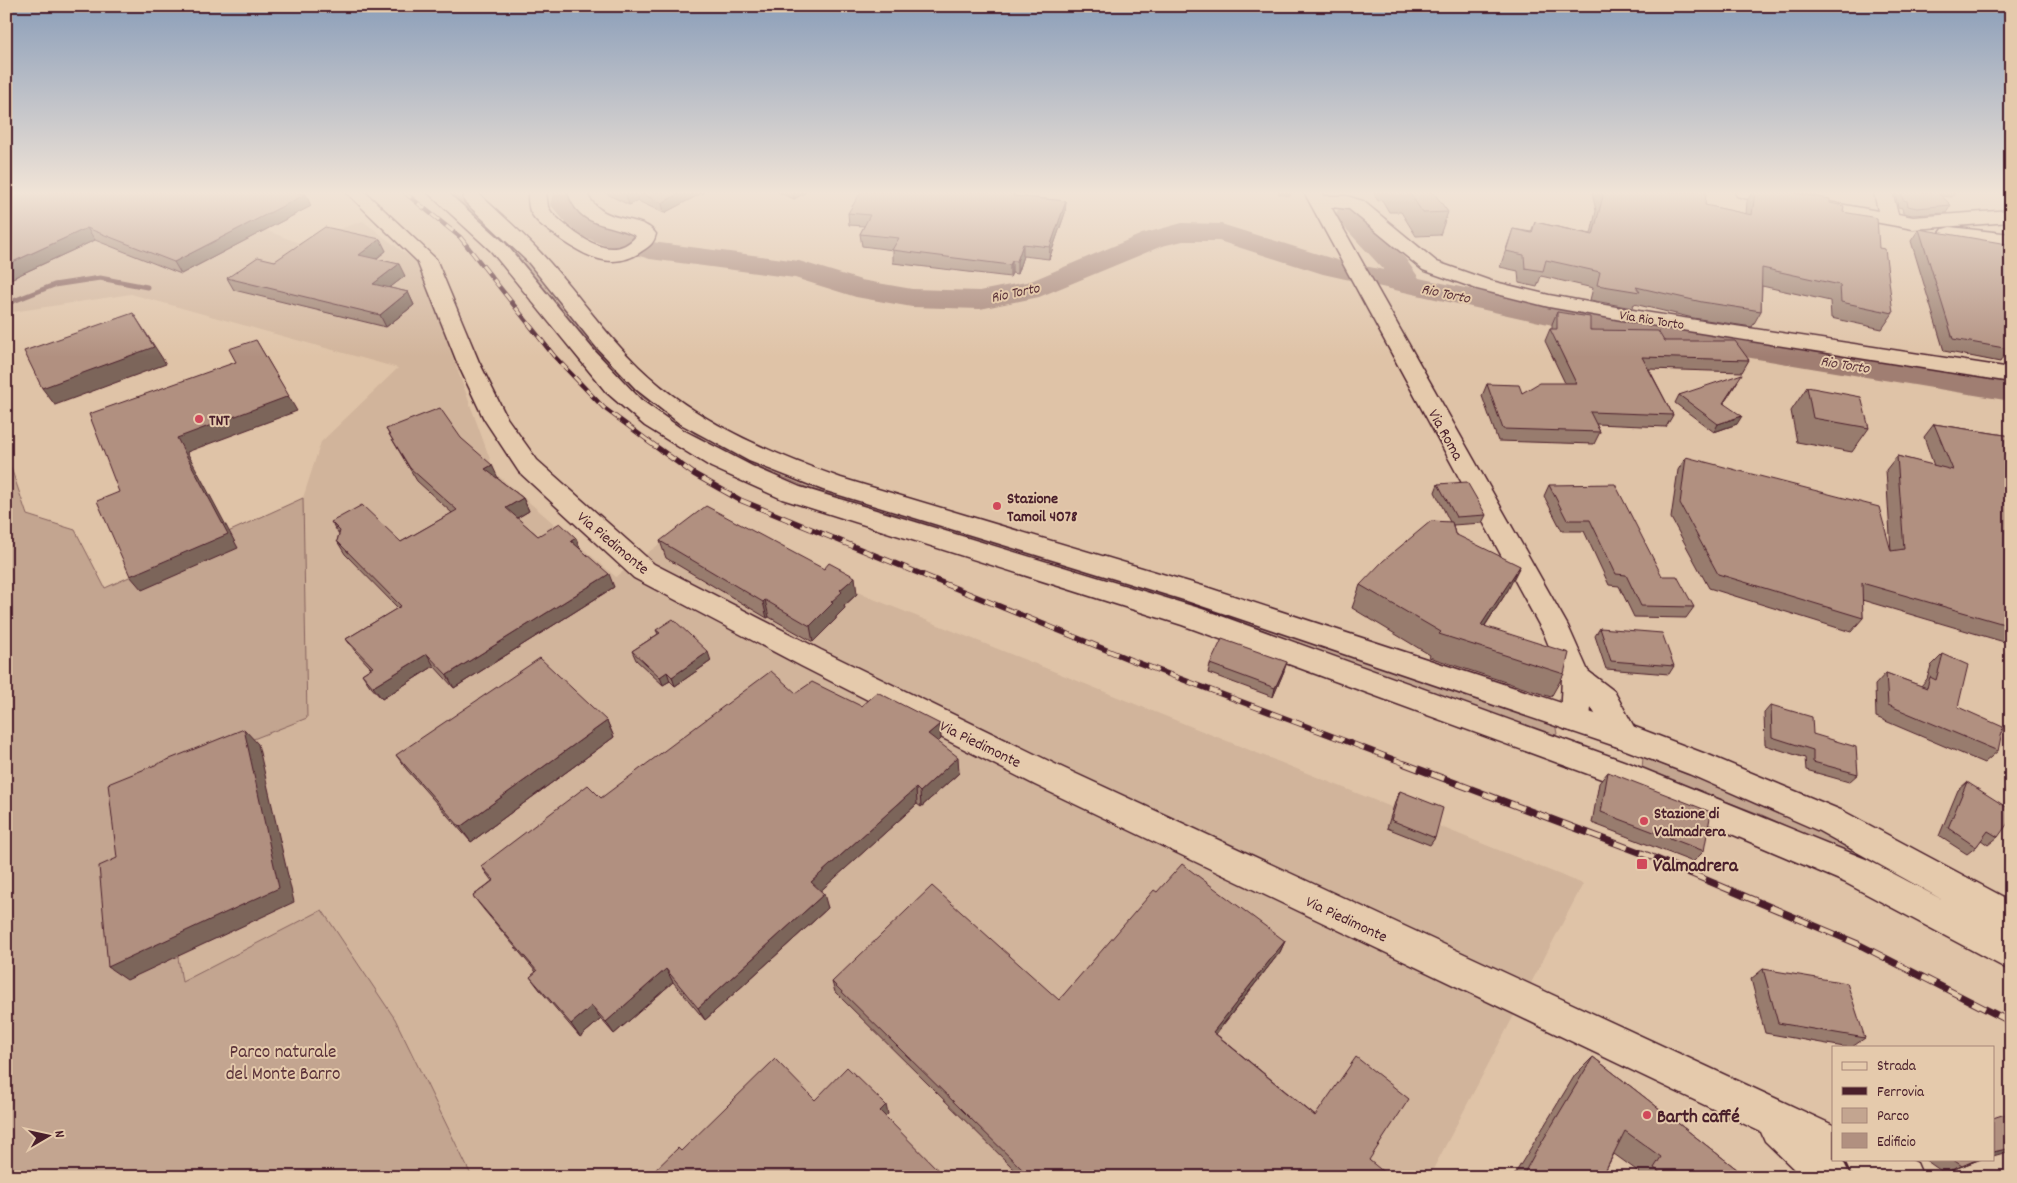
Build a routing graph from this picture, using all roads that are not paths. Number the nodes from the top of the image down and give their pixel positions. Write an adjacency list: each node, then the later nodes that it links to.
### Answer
1 (414, 247): 15 (street, Via Piedimonte)
2 (497, 247): 12 (street)
3 (525, 247): 10 (street)
4 (584, 247): 5 (street)
5 (632, 247)
6 (1345, 247): 9 (street, Via Roma)
7 (1406, 247): 8 (street, Via Rio Torto)
8 (2011, 375)
9 (1577, 678): 10 (street, Via Roma); 11 (street, Via Roma)
10 (1576, 720): 11 (street); 12 (street, Via Roma)
11 (1624, 736): 13 (street)
12 (1569, 755): 14 (street)
13 (2011, 919)
14 (2011, 954)
15 (1763, 1112): 16 (street, Via Piedimonte); 18 (street, Via Piedimonte)
16 (1832, 1145)
17 (1867, 1160): 19 (street)
18 (1831, 1177)
19 (1903, 1177)

